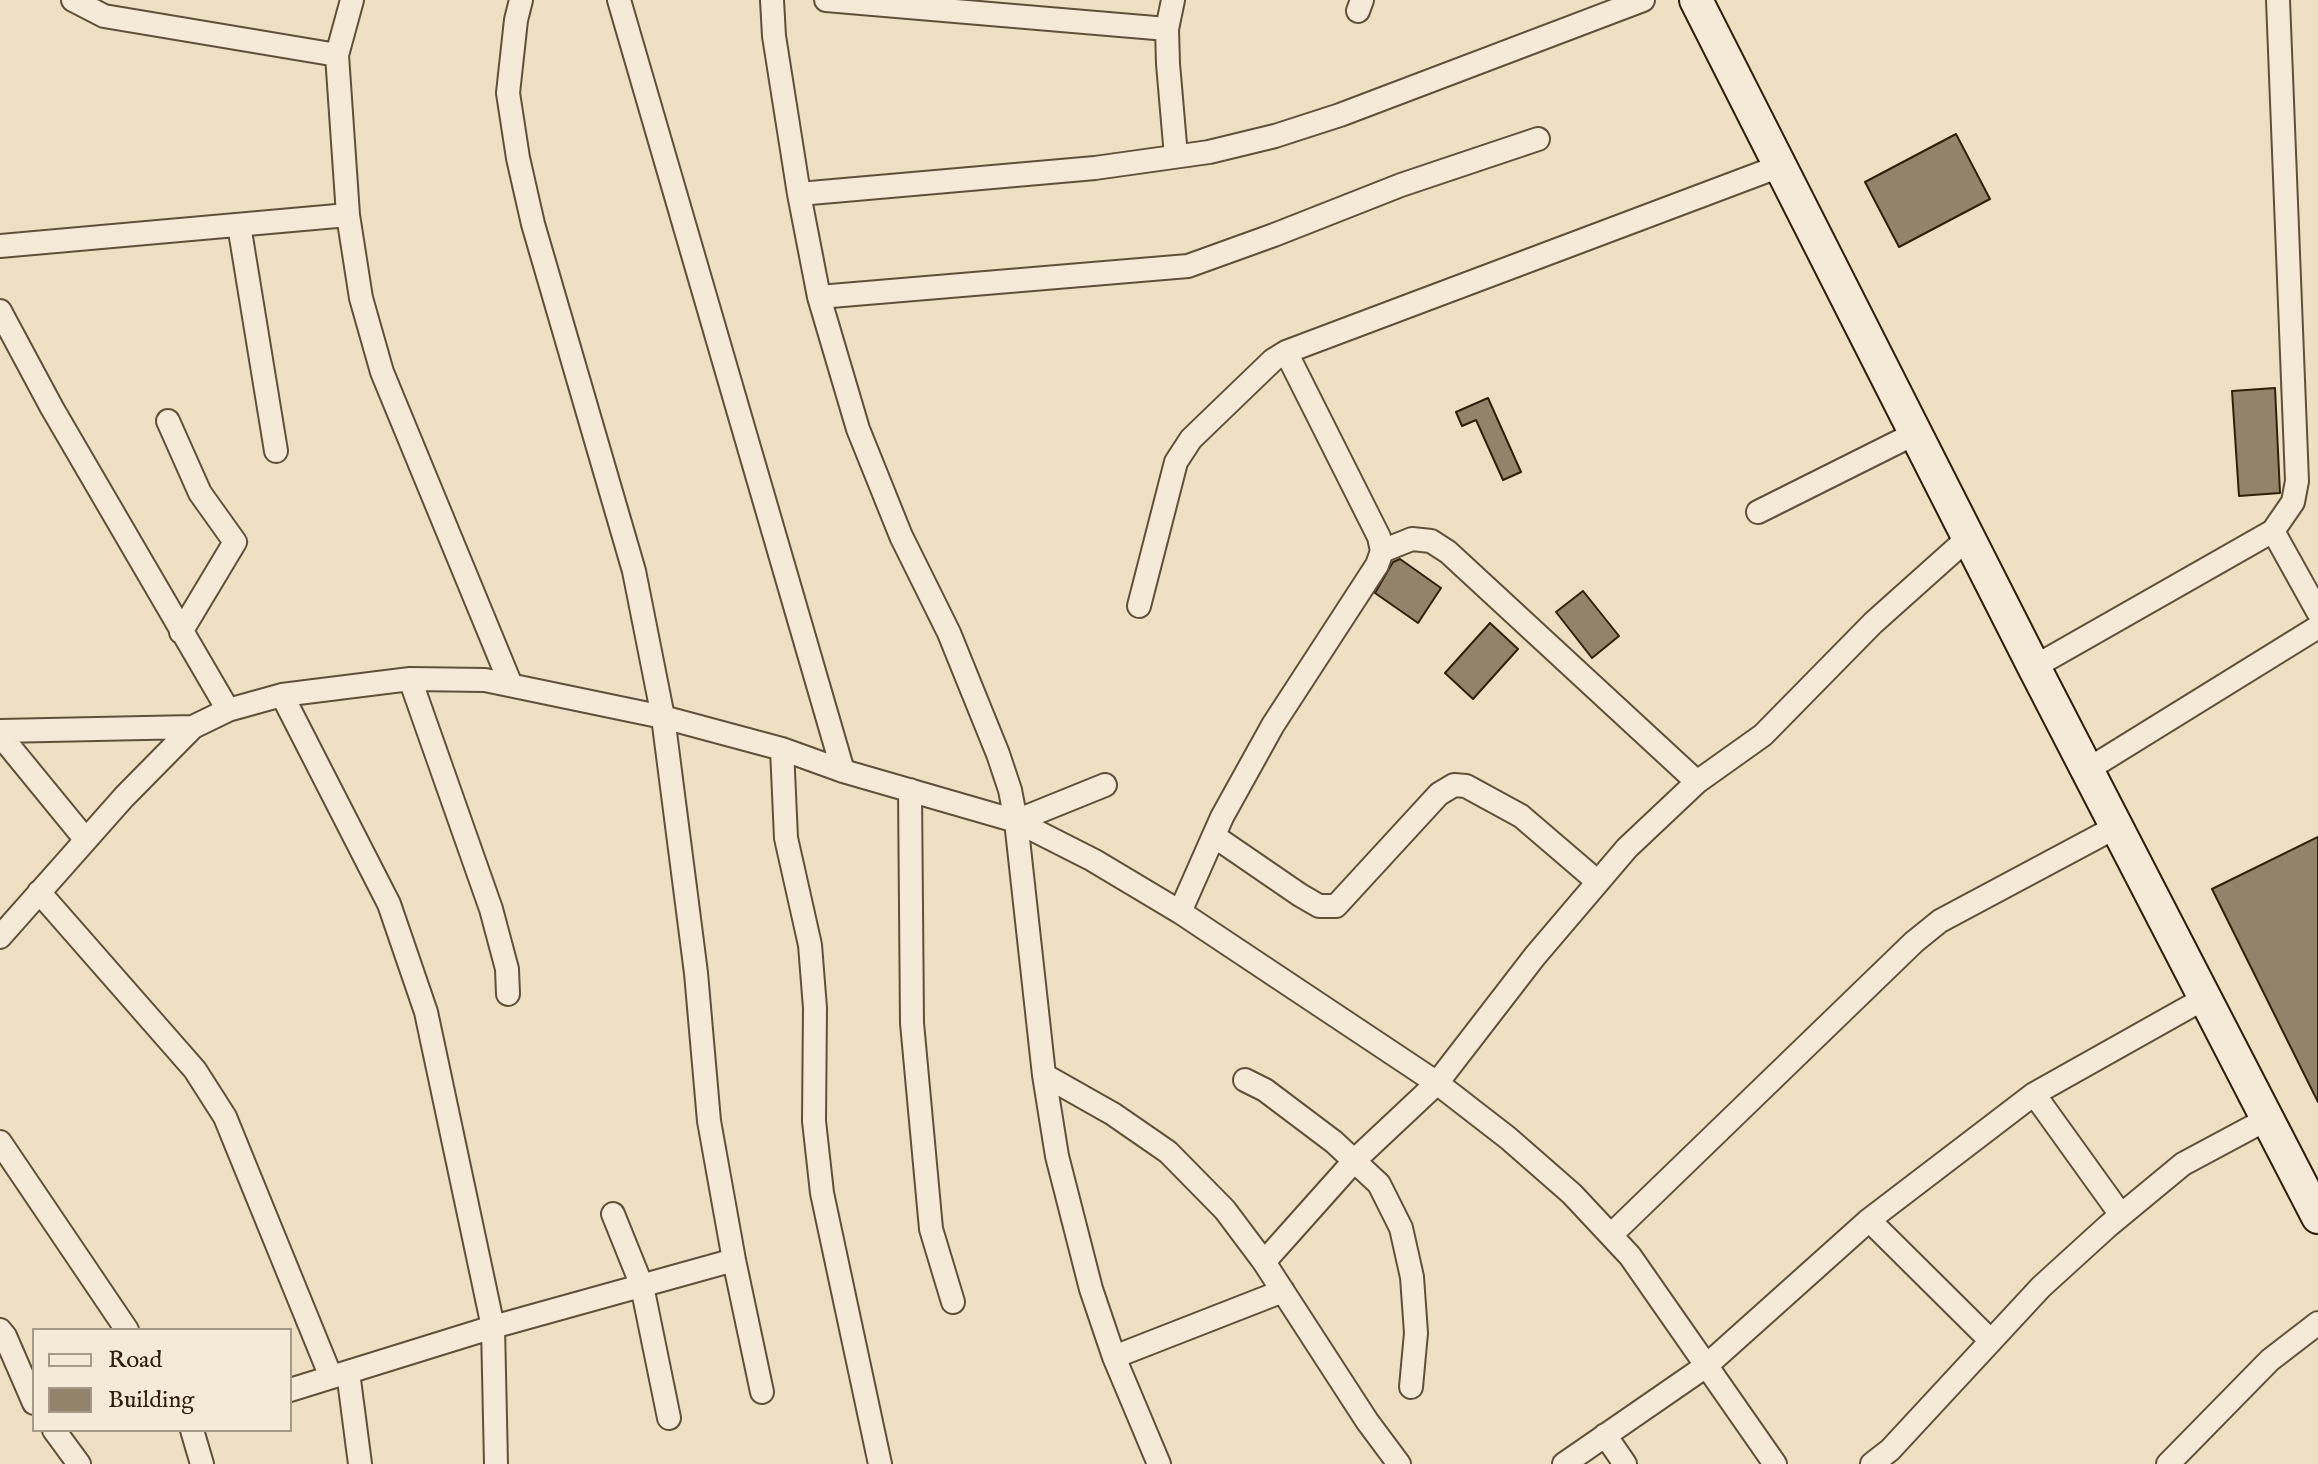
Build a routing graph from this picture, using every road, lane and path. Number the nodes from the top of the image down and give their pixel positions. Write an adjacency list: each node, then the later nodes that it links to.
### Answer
1 (73, 0): 12 (street)
2 (352, 0): 12 (street)
3 (521, 0): 39 (street)
4 (619, 0): 44 (street)
5 (772, 0): 16 (street)
6 (826, 0): 11 (street)
7 (1173, 0): 11 (street)
8 (1643, 0): 14 (street)
9 (1696, 0): 15 (street)
10 (2278, 0): 27 (street)
11 (1167, 29): 14 (street)
12 (337, 55): 17 (street)
13 (1538, 139): 20 (street)
14 (1176, 156): 16 (street)
15 (1780, 166): 22 (street); 24 (street)
16 (799, 194): 20 (street)
17 (348, 215): 18 (street); 36 (street)
18 (239, 225): 19 (street); 25 (street)
19 (0, 246)
20 (819, 297): 48 (street)
21 (0, 311): 33 (street)
22 (1286, 352): 29 (street); 30 (street)
23 (168, 421): 33 (street)
24 (1916, 433): 26 (street); 28 (street)
25 (276, 451)
26 (1758, 512)
27 (2273, 531): 31 (street); 34 (street)
28 (1968, 538): 34 (street); 45 (street)
29 (1382, 551): 45 (street); 50 (street)
30 (1139, 606)
31 (2318, 612)
32 (2318, 627): 43 (street)
33 (181, 632): 38 (street)
34 (2034, 667): 43 (street)
35 (410, 679): 36 (street); 37 (street); 56 (street)
36 (511, 685): 39 (street)
37 (282, 695): 38 (street); 76 (street)
38 (228, 710): 40 (street)
39 (663, 717): 42 (street); 70 (street)
40 (193, 727): 41 (street); 51 (street)
41 (0, 733): 51 (street)
42 (782, 749): 44 (street); 95 (street)
43 (2087, 770): 49 (street)
44 (843, 771): 47 (street)
45 (1697, 782): 52 (street)
46 (1105, 785): 48 (street)
47 (910, 790): 48 (street); 74 (street)
48 (1016, 821): 54 (street); 58 (street)
49 (2116, 827): 57 (street); 69 (street)
50 (1214, 836): 52 (street); 54 (street)
51 (86, 840): 53 (street)
52 (1598, 882): 60 (street)
53 (39, 892): 55 (street); 82 (street)
54 (1180, 912): 60 (street)
55 (0, 937)
56 (508, 994)
57 (2205, 998): 61 (street); 62 (street)
58 (1044, 1075): 71 (street); 80 (street)
59 (1245, 1080): 64 (street)
60 (1437, 1083): 64 (street); 69 (street)
61 (2034, 1094): 66 (street); 68 (street)
62 (2267, 1119): 66 (street); 67 (street)
63 (0, 1142): 77 (street)
64 (1355, 1160): 71 (street); 83 (street)
65 (613, 1214): 72 (street)
66 (2121, 1215): 79 (street)
67 (2318, 1217)
68 (1869, 1220): 79 (street); 81 (street)
69 (1611, 1235): 81 (street)
70 (734, 1260): 72 (street); 85 (street)
71 (1264, 1262): 73 (street)
72 (642, 1286): 76 (street); 87 (street)
73 (1283, 1291): 80 (street); 97 (street)
74 (953, 1302)
75 (2318, 1323): 102 (street)
76 (493, 1327): 82 (street); 94 (street)
77 (126, 1328)
78 (0, 1330): 86 (street)
79 (1991, 1341): 101 (street)
80 (1114, 1357): 96 (street)
81 (1706, 1366): 90 (street); 100 (street)
82 (339, 1375): 84 (street); 93 (street)
83 (1411, 1387)
84 (292, 1389)
85 (762, 1392)
86 (32, 1398)
87 (669, 1418)
88 (55, 1432): 91 (street)
89 (193, 1432): 92 (street)
90 (1605, 1435): 98 (street); 99 (street)
91 (79, 1464)
92 (202, 1464)
93 (360, 1464)
94 (496, 1464)
95 (880, 1464)
96 (1159, 1464)
97 (1399, 1464)
98 (1564, 1464)
99 (1625, 1464)
100 (1775, 1464)
101 (1872, 1464)
102 (2168, 1464)

